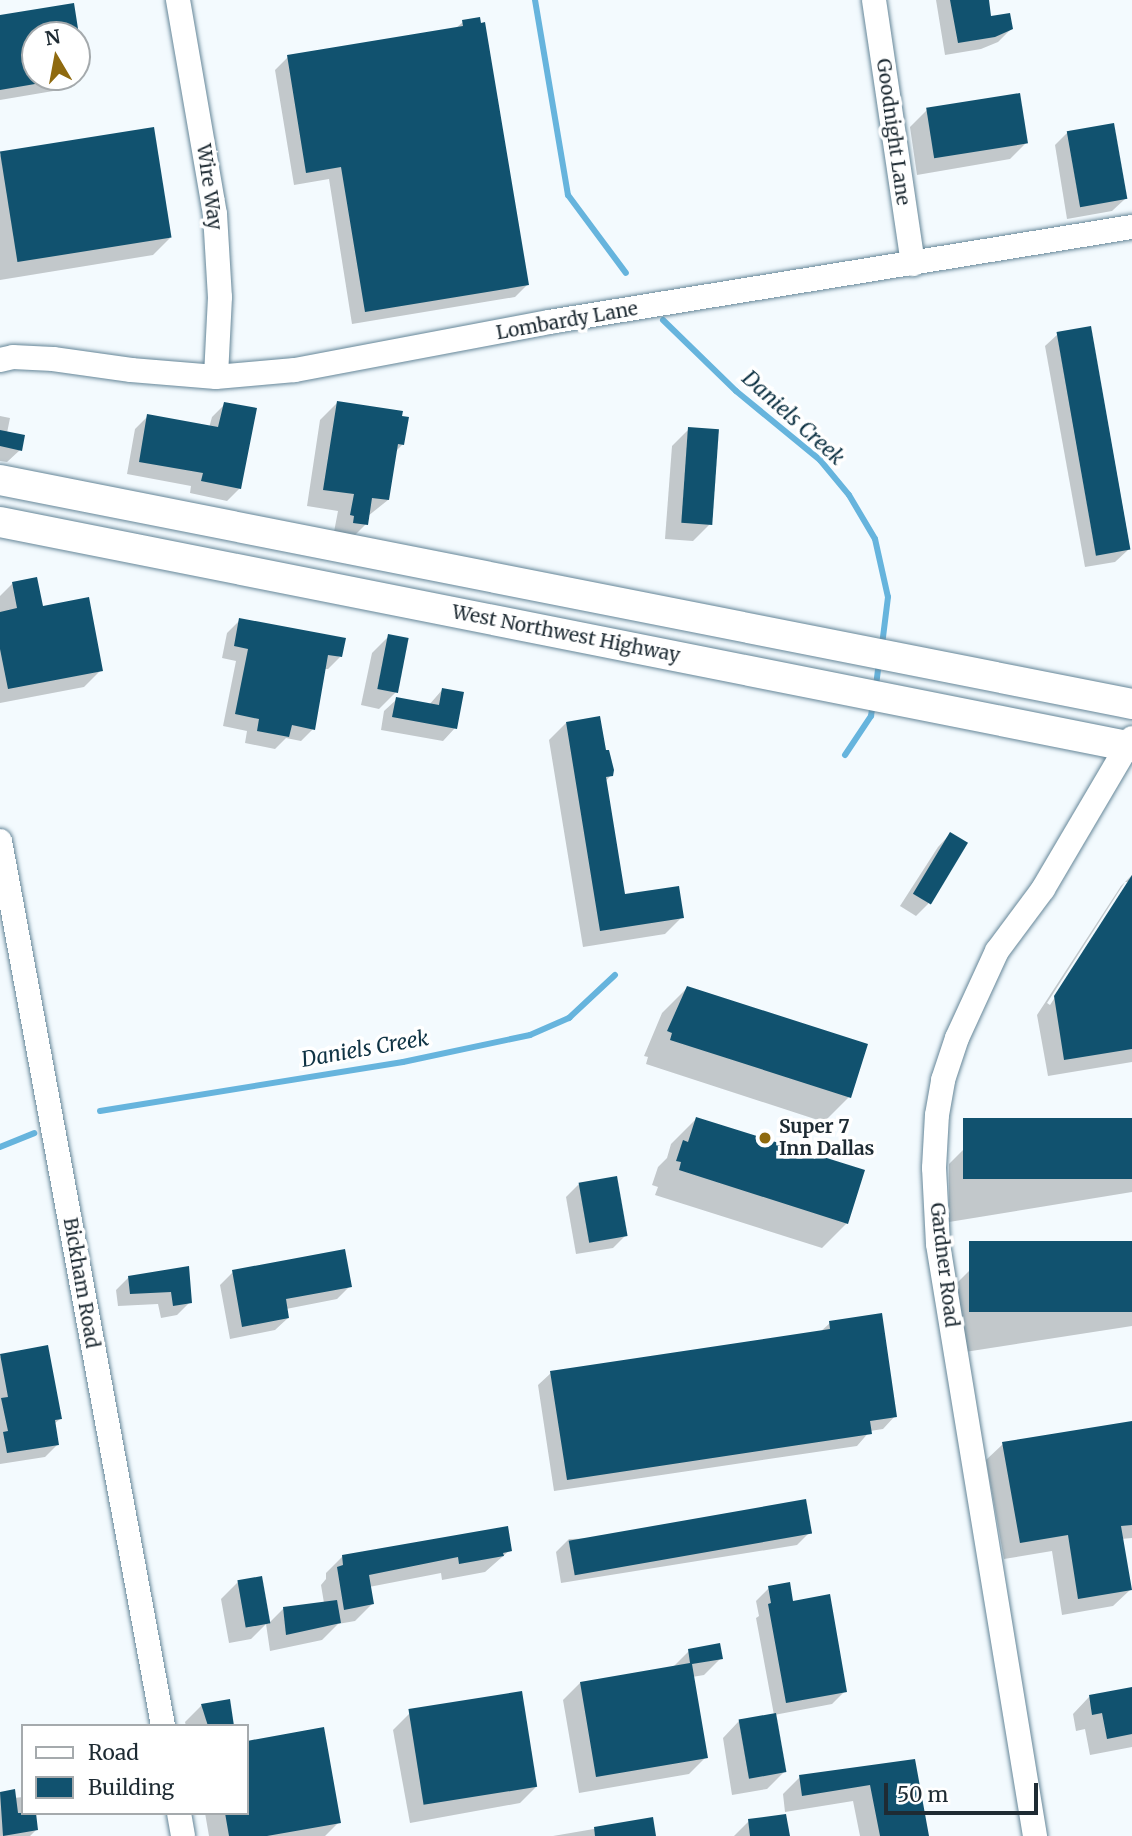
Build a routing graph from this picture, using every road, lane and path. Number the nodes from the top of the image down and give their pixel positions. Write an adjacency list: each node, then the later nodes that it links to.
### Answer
1 (178, 0): 6 (street, Wire Way)
2 (874, 0): 4 (street, Goodnight Lane)
3 (1132, 227): 4 (street, Lombardy Lane)
4 (913, 264): 6 (street, Lombardy Lane)
5 (0, 360): 6 (street, Lombardy Lane)
6 (216, 377)
7 (0, 480): 9 (main road)
8 (0, 522): 10 (main road, West Northwest Highway)
9 (257, 531): 10 (main road); 11 (main road)
10 (250, 571): 12 (main road, West Northwest Highway)
11 (524, 584): 12 (main road); 13 (main road)
12 (515, 624): 14 (main road, West Northwest Highway)
13 (1132, 704)
14 (1131, 744): 19 (street, Gardner Road)
15 (0, 841): 16 (street, Bickham Road)
16 (163, 1724)
17 (179, 1815): 18 (street)
18 (183, 1836)
19 (1035, 1836)

